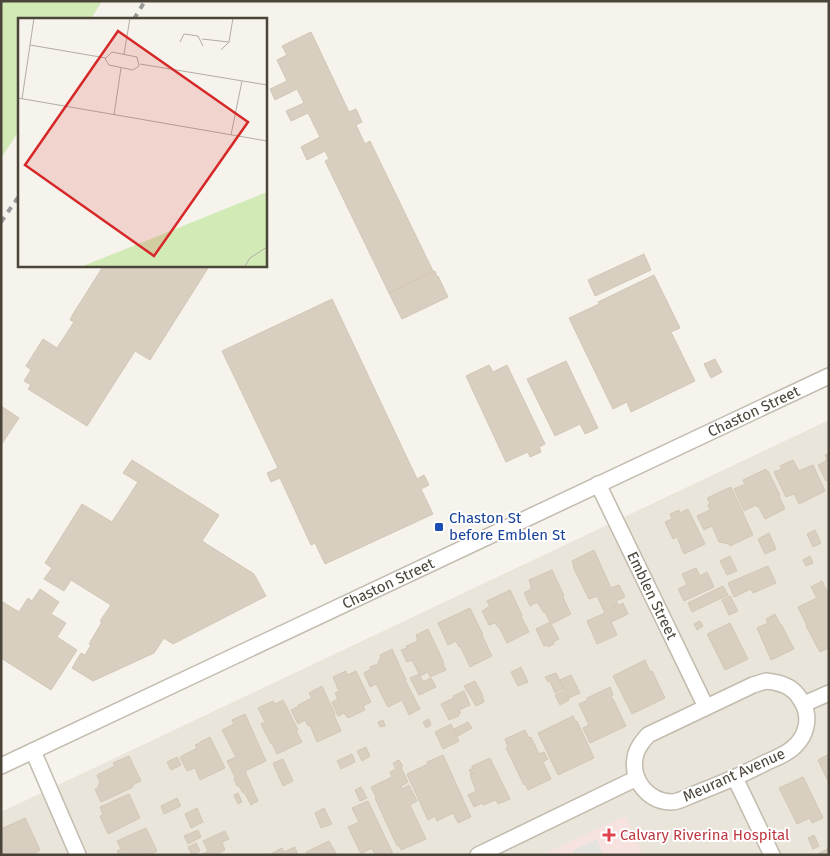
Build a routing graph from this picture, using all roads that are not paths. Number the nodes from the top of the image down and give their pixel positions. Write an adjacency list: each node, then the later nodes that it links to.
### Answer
1 (829, 376): 2 (street, Chaston Street)
2 (598, 484): 5 (street, Emblen Street); 6 (street, Chaston Street)
3 (829, 693): 4 (street)
4 (804, 704): 5 (street); 9 (street, Meurant Avenue)
5 (706, 707): 8 (street)
6 (33, 751): 7 (street, Chaston Street); 10 (street)
7 (1, 766)
8 (637, 778): 9 (street, Meurant Avenue); 11 (street)
9 (735, 778): 12 (street)
10 (78, 855)
11 (478, 855)
12 (772, 855)

